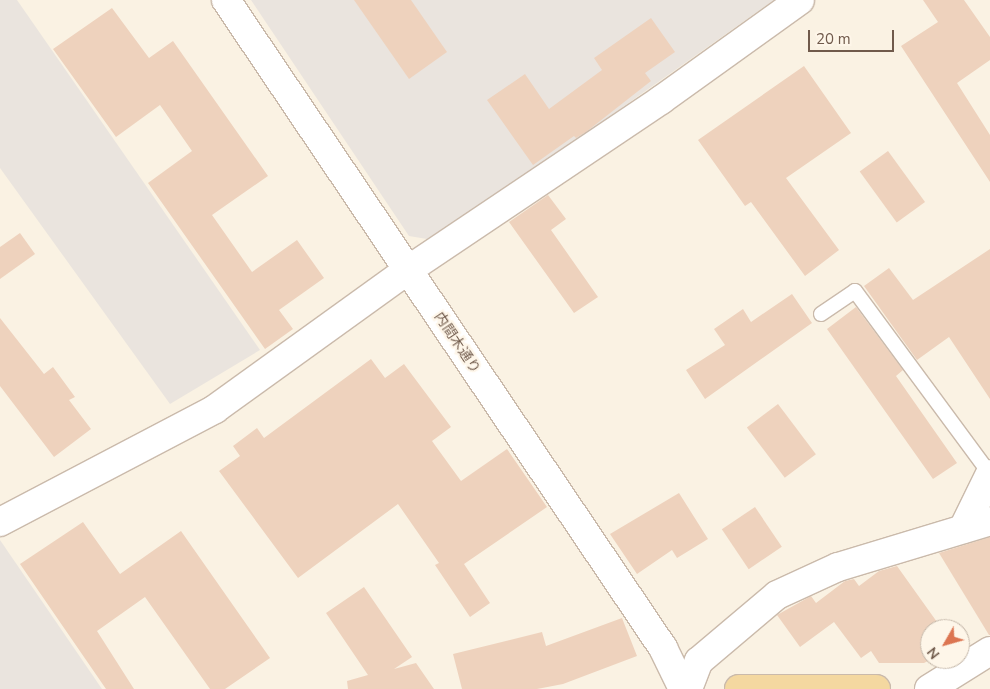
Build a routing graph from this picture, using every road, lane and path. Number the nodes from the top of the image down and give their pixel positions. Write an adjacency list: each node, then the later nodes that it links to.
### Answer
1 (226, 0): 3 (street, 内間木通り)
2 (800, 0): 3 (street)
3 (408, 270): 7 (street); 10 (street, 内間木通り)
4 (821, 314): 5 (lane)
5 (990, 474): 8 (street)
6 (990, 521): 8 (street)
7 (0, 522)
8 (963, 529): 11 (street)
9 (990, 651): 14 (street)
10 (683, 689)
11 (688, 689)
12 (739, 689): 13 (main road)
13 (876, 689)
14 (929, 689)

